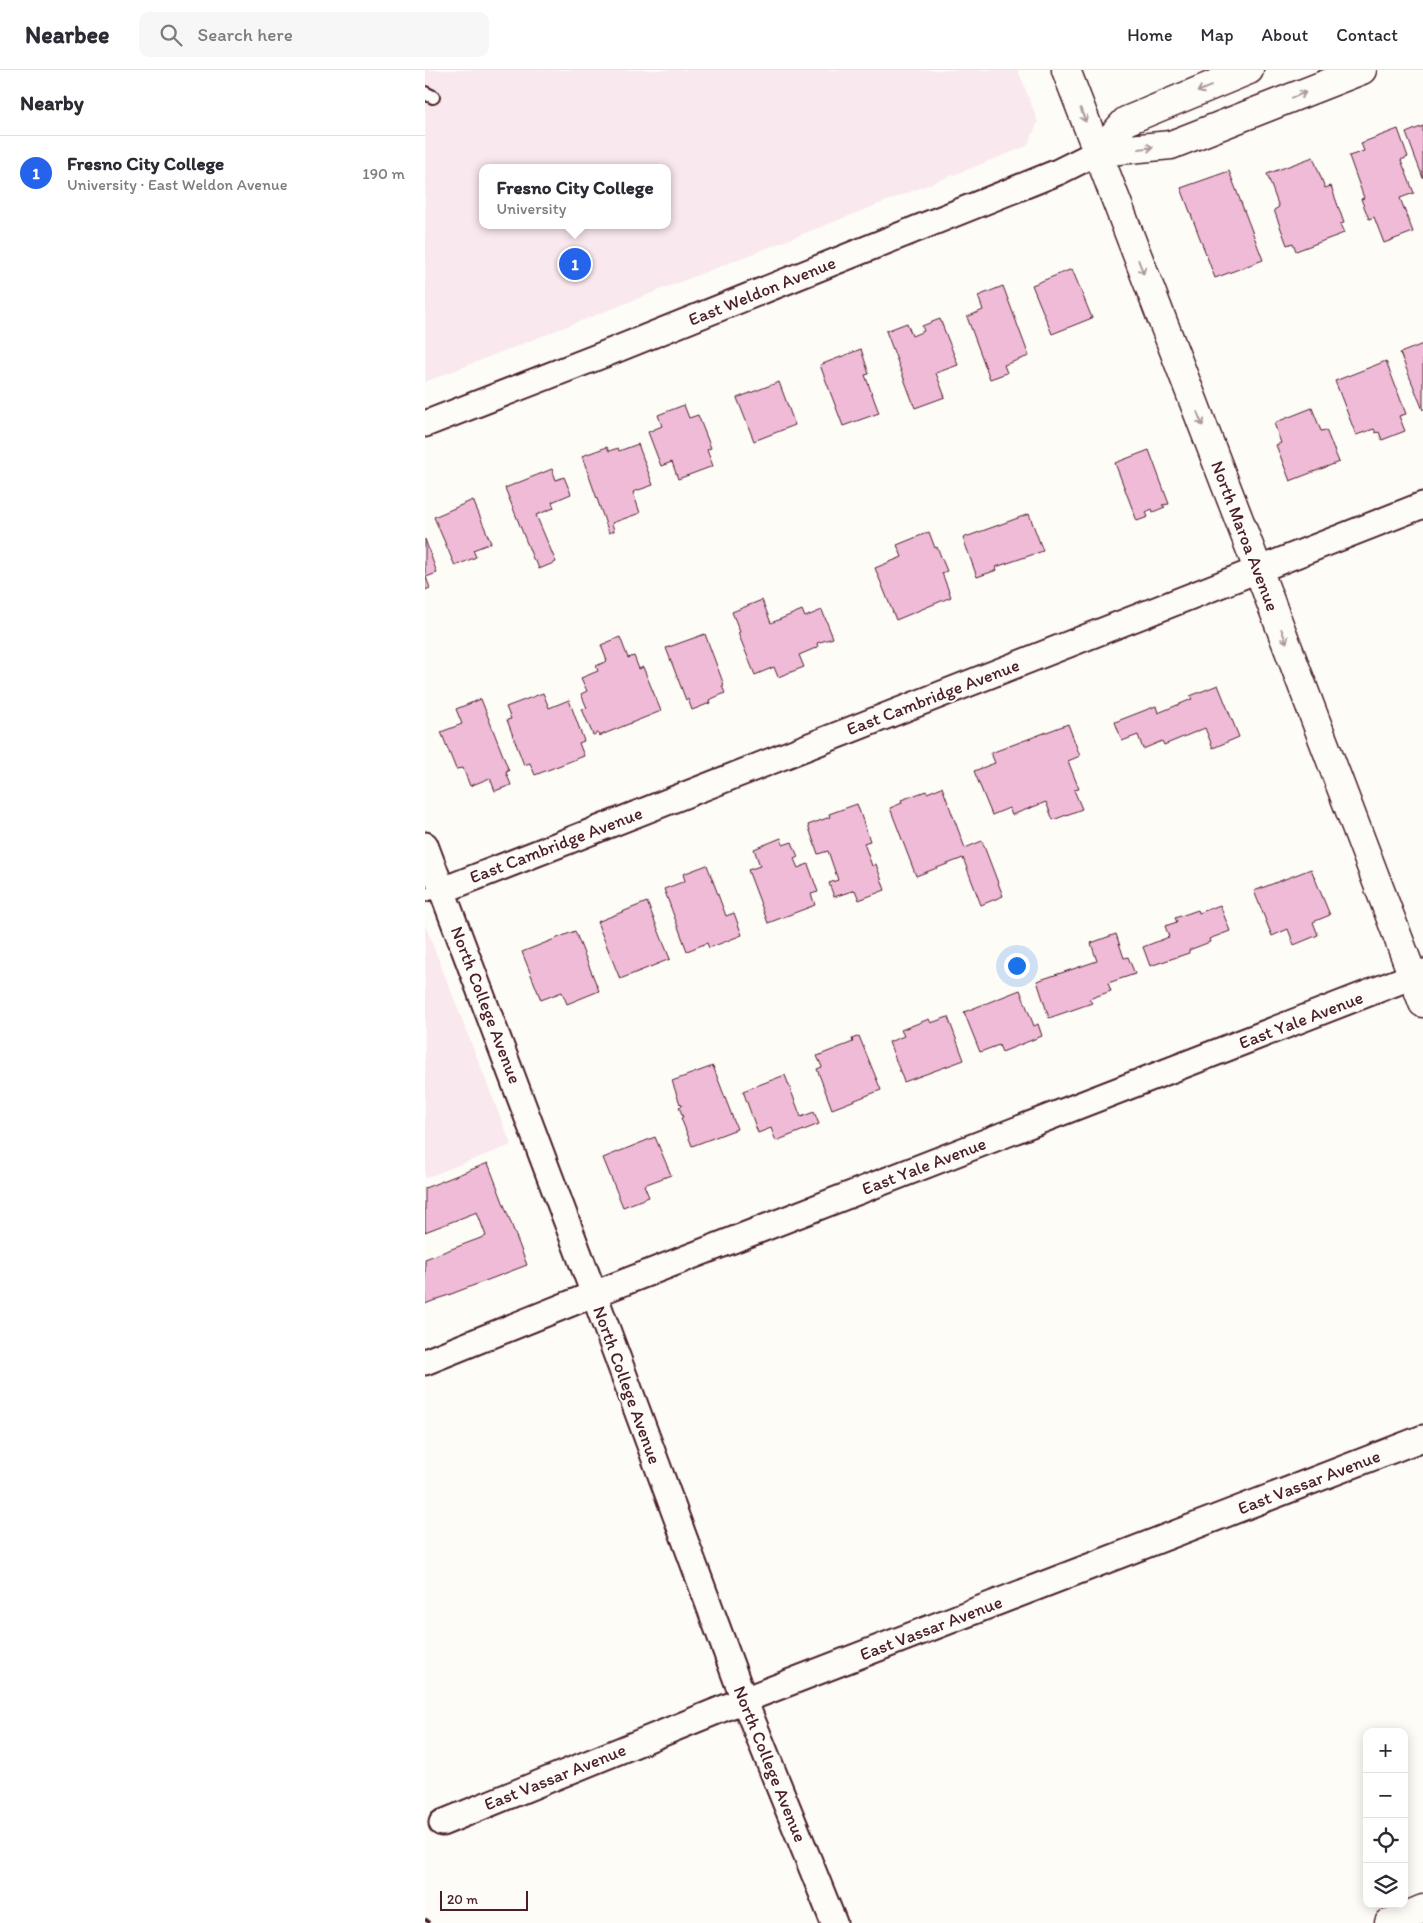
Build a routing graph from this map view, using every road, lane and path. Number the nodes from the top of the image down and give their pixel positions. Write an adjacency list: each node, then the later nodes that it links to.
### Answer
1 (1066, 70): 4 (main road, North Maroa Avenue, one-way to 4)
2 (1249, 70): 4 (main road, East Weldon Avenue, one-way to 4)
3 (1362, 70): 4 (main road, East Weldon Avenue, one-way to 3)
4 (1098, 152): 5 (street, East Weldon Avenue); 7 (main road, North Maroa Avenue, one-way to 7)
5 (425, 424)
6 (1423, 505): 7 (street, East Cambridge Avenue)
7 (1258, 569): 9 (street, East Cambridge Avenue); 10 (main road, North Maroa Avenue, one-way to 10)
8 (425, 845): 9 (street, North College Avenue)
9 (434, 892): 12 (street, North College Avenue)
10 (1418, 974): 11 (main road, North Maroa Avenue); 12 (street, East Yale Avenue)
11 (1423, 1003)
12 (594, 1294): 13 (street, East Yale Avenue); 15 (street, North College Avenue)
13 (425, 1362)
14 (1423, 1438): 15 (street, East Vassar Avenue)
15 (744, 1700): 16 (street, East Vassar Avenue); 18 (street, North College Avenue)
16 (442, 1823)
17 (1423, 1909): 19 (main road)
18 (833, 1923)
19 (1389, 1923)

